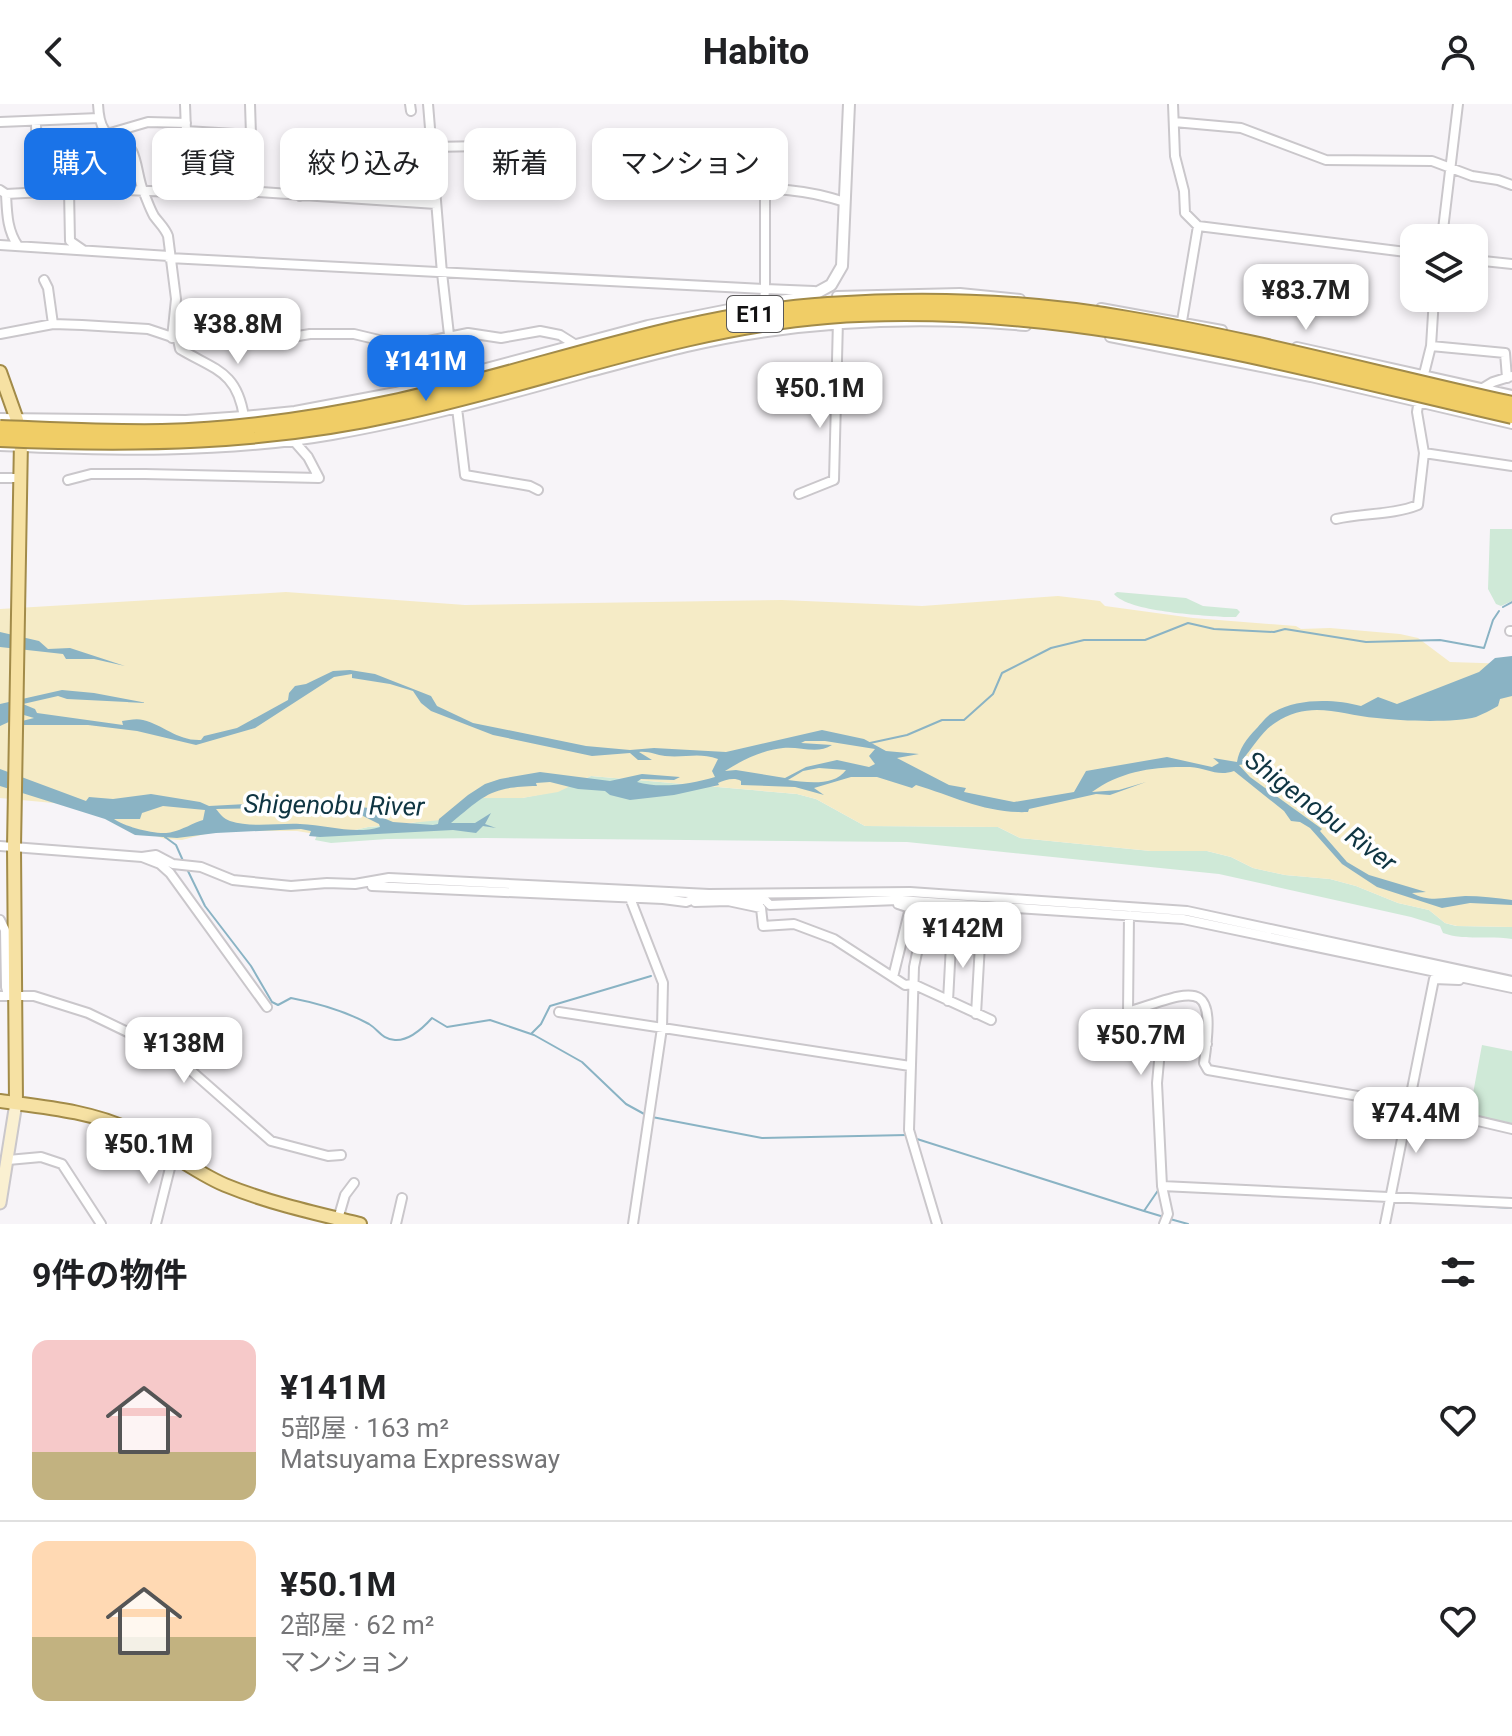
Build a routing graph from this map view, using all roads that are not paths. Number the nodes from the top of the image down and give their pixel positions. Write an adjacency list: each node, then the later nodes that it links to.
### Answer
1 (98, 104): 8 (street)
2 (185, 104): 12 (street)
3 (250, 104): 17 (street)
4 (428, 104): 18 (street)
5 (849, 104): 32 (street)
6 (1173, 104): 11 (street)
7 (1458, 104): 20 (street)
8 (99, 118): 10 (street); 14 (street)
9 (0, 122): 10 (street)
10 (36, 122): 13 (street)
11 (1174, 122): 20 (street); 36 (street)
12 (186, 123): 15 (street); 16 (street)
13 (36, 128)
14 (100, 128)
15 (118, 128)
16 (186, 128)
17 (251, 128)
18 (430, 128)
19 (136, 167): 23 (street)
20 (1452, 168): 21 (street); 35 (street)
21 (1512, 185)
22 (136, 189): 23 (street)
23 (142, 189): 24 (street); 41 (street)
24 (152, 189)
25 (788, 190): 32 (street)
26 (3, 192): 27 (street); 34 (street)
27 (24, 192)
28 (69, 200): 39 (street)
29 (368, 200): 33 (street)
30 (436, 200): 33 (street)
31 (765, 200): 47 (street)
32 (845, 202): 46 (street)
33 (436, 204): 44 (street)
34 (4, 218): 38 (street)
35 (1444, 224)
36 (1198, 226): 40 (street); 52 (street)
37 (0, 245): 38 (street)
38 (18, 246): 39 (street)
39 (83, 250): 41 (street)
40 (1400, 251)
41 (169, 257): 44 (street); 57 (street)
42 (1488, 261): 43 (street)
43 (1512, 264)
44 (442, 273): 47 (street); 56 (street)
45 (44, 280): 53 (street)
46 (831, 285): 48 (street); 49 (street)
47 (765, 289): 48 (street); 50 (street)
48 (817, 294): 50 (street)
49 (837, 296): 52 (street); 54 (street)
50 (764, 303): 58 (street)
51 (1433, 312): 59 (street)
52 (1182, 321): 61 (street)
53 (53, 324): 55 (street); 57 (street)
54 (839, 325): 66 (street); 68 (street); 85 (street)
55 (0, 334)
56 (449, 337): 57 (street); 58 (street); 63 (street)
57 (175, 339): 70 (street)
58 (576, 345): 63 (street)
59 (1431, 346): 61 (street); 62 (street)
60 (0, 372): 72 (main road)
61 (1423, 375): 64 (street); 66 (street)
62 (1509, 377): 64 (street)
63 (454, 379): 70 (street)
64 (1483, 388): 65 (street)
65 (1512, 395)
66 (1418, 402): 73 (street); 79 (street)
67 (1512, 404): 74 (highway, E11, bridge)
68 (457, 408): 76 (street); 84 (street)
69 (1512, 416): 75 (highway, E11, bridge)
70 (244, 417): 72 (street)
71 (0, 419): 72 (street)
72 (17, 420): 78 (main road)
73 (1512, 424)
74 (0, 428)
75 (0, 439)
76 (294, 441): 78 (street); 82 (street)
77 (0, 446): 78 (street)
78 (21, 447): 83 (main road)
79 (1424, 453): 80 (street); 86 (street)
80 (1512, 466)
81 (0, 478): 83 (street)
82 (68, 480)
83 (22, 481): 88 (main road)
84 (538, 490)
85 (799, 494)
86 (1336, 519)
87 (0, 846): 88 (street)
88 (14, 846): 89 (street); 109 (main road)
89 (142, 857): 90 (street); 111 (street)
90 (355, 884): 92 (street); 93 (street)
91 (847, 892): 92 (street); 94 (street); 106 (street)
92 (709, 894): 96 (street)
93 (630, 898): 96 (street); 115 (street)
94 (871, 900): 95 (street); 97 (street); 99 (street)
95 (728, 901): 96 (street); 104 (street)
96 (686, 902)
97 (1129, 915): 105 (street); 116 (street)
98 (0, 920): 109 (street)
99 (907, 923): 100 (street); 104 (street)
100 (923, 924): 101 (street); 107 (street)
101 (952, 926): 102 (street); 110 (street)
102 (981, 927): 103 (street); 113 (street)
103 (995, 928)
104 (893, 977): 107 (street)
105 (1478, 980): 106 (street); 108 (street); 120 (street)
106 (1512, 981)
107 (913, 984): 110 (street); 117 (street)
108 (1512, 988)
109 (8, 995): 119 (main road); 122 (street)
110 (948, 1001): 113 (street)
111 (267, 1007)
112 (559, 1012): 115 (street)
113 (976, 1014): 114 (street)
114 (991, 1020)
115 (662, 1028): 117 (street); 136 (street)
116 (1207, 1044): 120 (street); 126 (street)
117 (910, 1066): 137 (street)
118 (0, 1101): 119 (main road)
119 (16, 1103): 123 (main road); 124 (main road)
120 (1410, 1105): 121 (street); 128 (street)
121 (1512, 1129)
122 (341, 1155)
123 (173, 1156): 131 (main road); 133 (street)
124 (8, 1160): 129 (main road); 132 (street)
125 (354, 1183): 131 (street)
126 (1162, 1186): 128 (street); 138 (street)
127 (402, 1198): 135 (street)
128 (1391, 1199): 130 (street); 139 (street)
129 (0, 1203)
130 (1512, 1203)
131 (338, 1219): 134 (main road)
132 (101, 1224)
133 (156, 1224)
134 (360, 1224)
135 (396, 1224)
136 (633, 1224)
137 (937, 1224)
138 (1164, 1224)
139 (1385, 1224)

